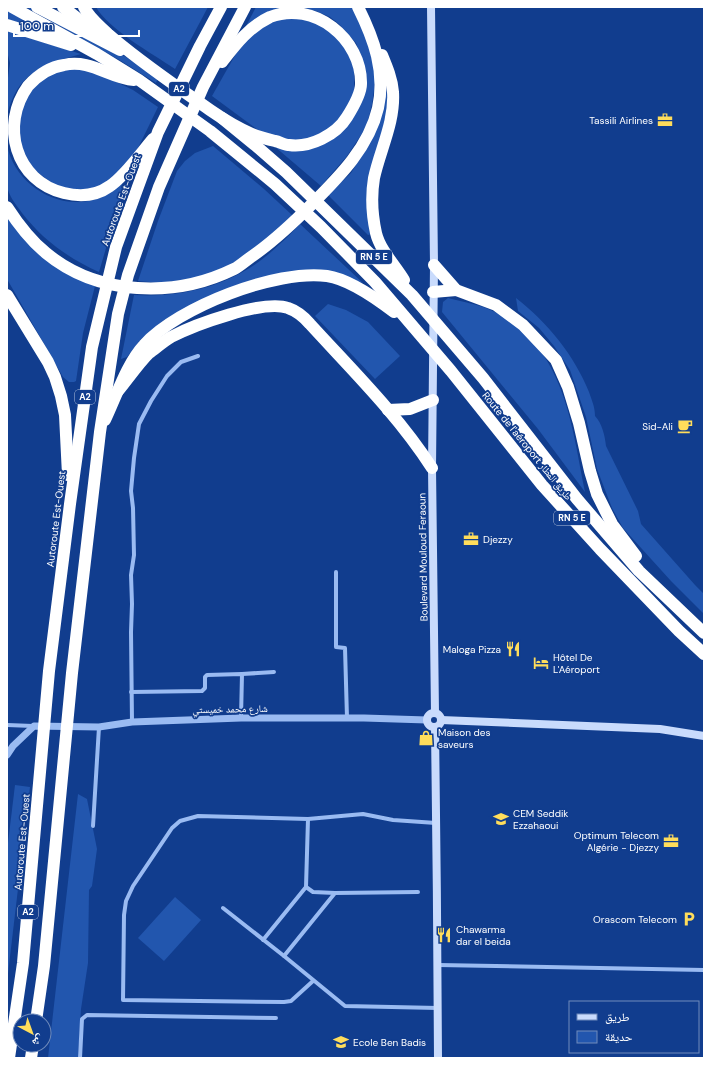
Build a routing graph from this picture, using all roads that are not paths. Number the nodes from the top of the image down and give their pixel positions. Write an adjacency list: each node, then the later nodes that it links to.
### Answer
1 (12, 7): 14 (highway)
2 (36, 7): 12 (highway)
3 (63, 7): 12 (highway)
4 (84, 7): 15 (highway)
5 (216, 7): 13 (highway)
6 (221, 7): 13 (highway, Autoroute Est-Ouest / A2)
7 (245, 7): 17 (highway, A2)
8 (358, 7): 10 (highway)
9 (430, 7): 21 (main road, Boulevard Mouloud Feraoun)
10 (366, 23): 20 (highway); 25 (highway)
11 (7, 26): 14 (highway)
12 (113, 46): 15 (highway, RN 5 E)
13 (200, 46): 19 (highway, Autoroute Est-Ouest / A2)
14 (97, 54): 16 (highway, RN 5 E)
15 (146, 65): 18 (highway, RN 5 E)
16 (139, 80): 19 (highway); 26 (highway, RN 5 E)
17 (203, 87): 18 (highway); 31 (highway, A2)
18 (222, 118): 25 (highway, RN 5 E)
19 (158, 132): 33 (highway, Autoroute Est-Ouest / A2)
20 (7, 207)
21 (434, 265): 22 (highway); 23 (main road, Boulevard Mouloud Feraoun)
22 (456, 290): 23 (highway); 35 (highway)
23 (433, 292): 29 (main road, Boulevard Mouloud Feraoun)
24 (7, 295): 33 (highway)
25 (415, 298): 35 (highway, Route de l'aéroport طريق المطار / RN 5 E)
26 (415, 328): 28 (highway); 36 (highway, Route de l'aéroport طريق المطار / RN 5 E)
27 (198, 356): 39 (street)
28 (118, 391): 30 (highway); 31 (highway)
29 (433, 400): 30 (highway); 32 (main road, Boulevard Mouloud Feraoun)
30 (388, 410): 32 (highway)
31 (100, 432): 64 (highway, A2)
32 (432, 468): 40 (main road, Boulevard Mouloud Feraoun)
33 (70, 504): 66 (highway, Autoroute Est-Ouest / A2)
34 (336, 572): 42 (street)
35 (704, 632)
36 (704, 654)
37 (274, 672): 38 (street)
38 (242, 674): 39 (street); 41 (street)
39 (131, 692): 44 (street)
40 (435, 713): 43 (main road); 45 (main road)
41 (241, 718): 42 (street, شارع محمد خميستي); 44 (street, شارع محمد خميستي)
42 (347, 718): 43 (street, شارع محمد خميستي)
43 (427, 720): 45 (main road)
44 (132, 722): 48 (street, شارع محمد خميستي)
45 (438, 724): 49 (main road); 52 (main road)
46 (7, 725): 47 (street)
47 (34, 726): 48 (street, شارع محمد خميستي); 50 (street)
48 (99, 727): 53 (street)
49 (704, 736)
50 (7, 755)
51 (308, 819): 52 (street); 54 (street); 62 (street)
52 (436, 823): 60 (main road)
53 (93, 826)
54 (306, 887): 56 (street); 58 (street)
55 (418, 892): 56 (street)
56 (335, 893): 59 (street)
57 (223, 908): 58 (street)
58 (263, 940): 59 (street)
59 (284, 956): 62 (street)
60 (438, 965): 61 (street); 63 (main road)
61 (704, 970)
62 (313, 981): 63 (street)
63 (438, 1008): 68 (main road)
64 (37, 1013)
65 (276, 1018): 67 (street)
66 (9, 1058)
67 (80, 1058)
68 (438, 1058)

